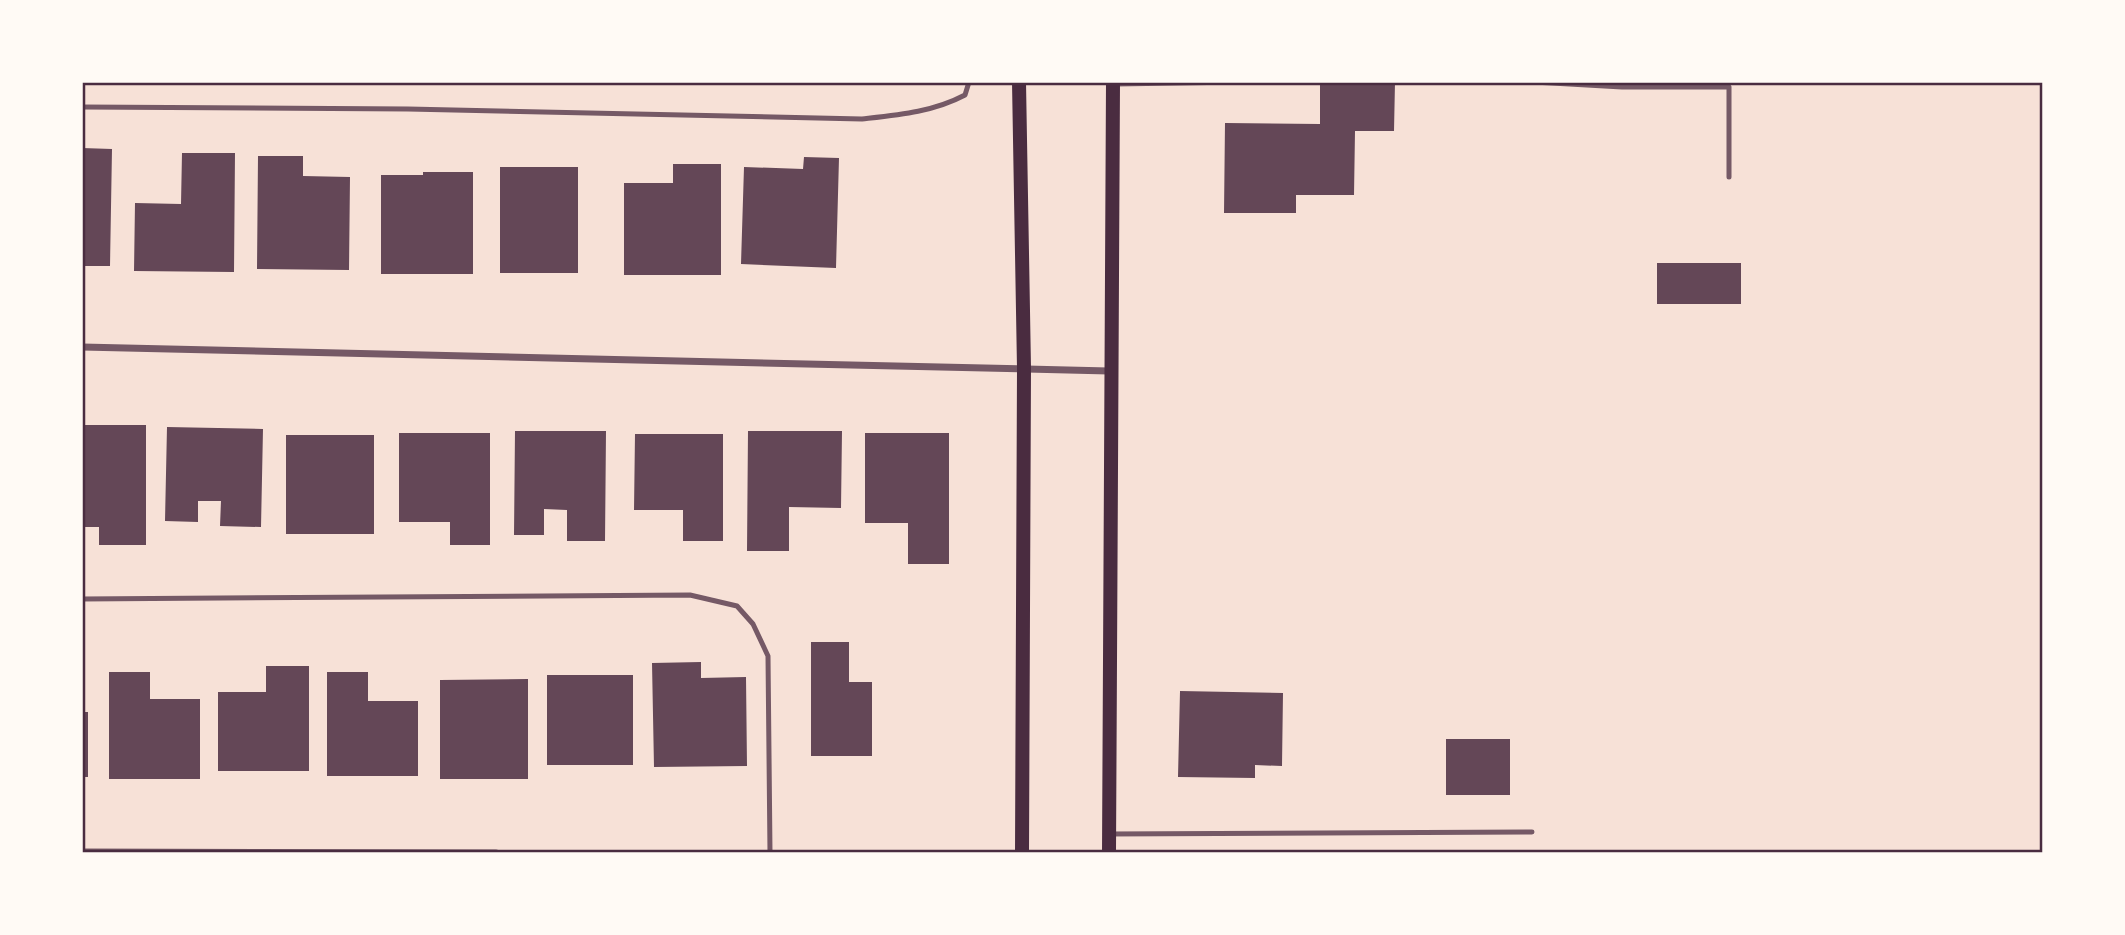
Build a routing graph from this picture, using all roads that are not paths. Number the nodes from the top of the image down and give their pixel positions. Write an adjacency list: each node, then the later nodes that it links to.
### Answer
1 (969, 82): 6 (lane)
2 (1020, 82): 9 (main road)
3 (1238, 82): 5 (lane)
4 (1534, 82): 7 (lane)
5 (1112, 83): 10 (main road)
6 (82, 107)
7 (1729, 177)
8 (82, 347): 9 (street)
9 (1024, 368): 10 (street); 17 (main road)
10 (1109, 371): 13 (main road)
11 (82, 599): 16 (lane)
12 (1532, 832): 13 (lane)
13 (1109, 834): 18 (main road)
14 (82, 852): 15 (street)
15 (496, 853)
16 (770, 853)
17 (1022, 853)
18 (1109, 853)

